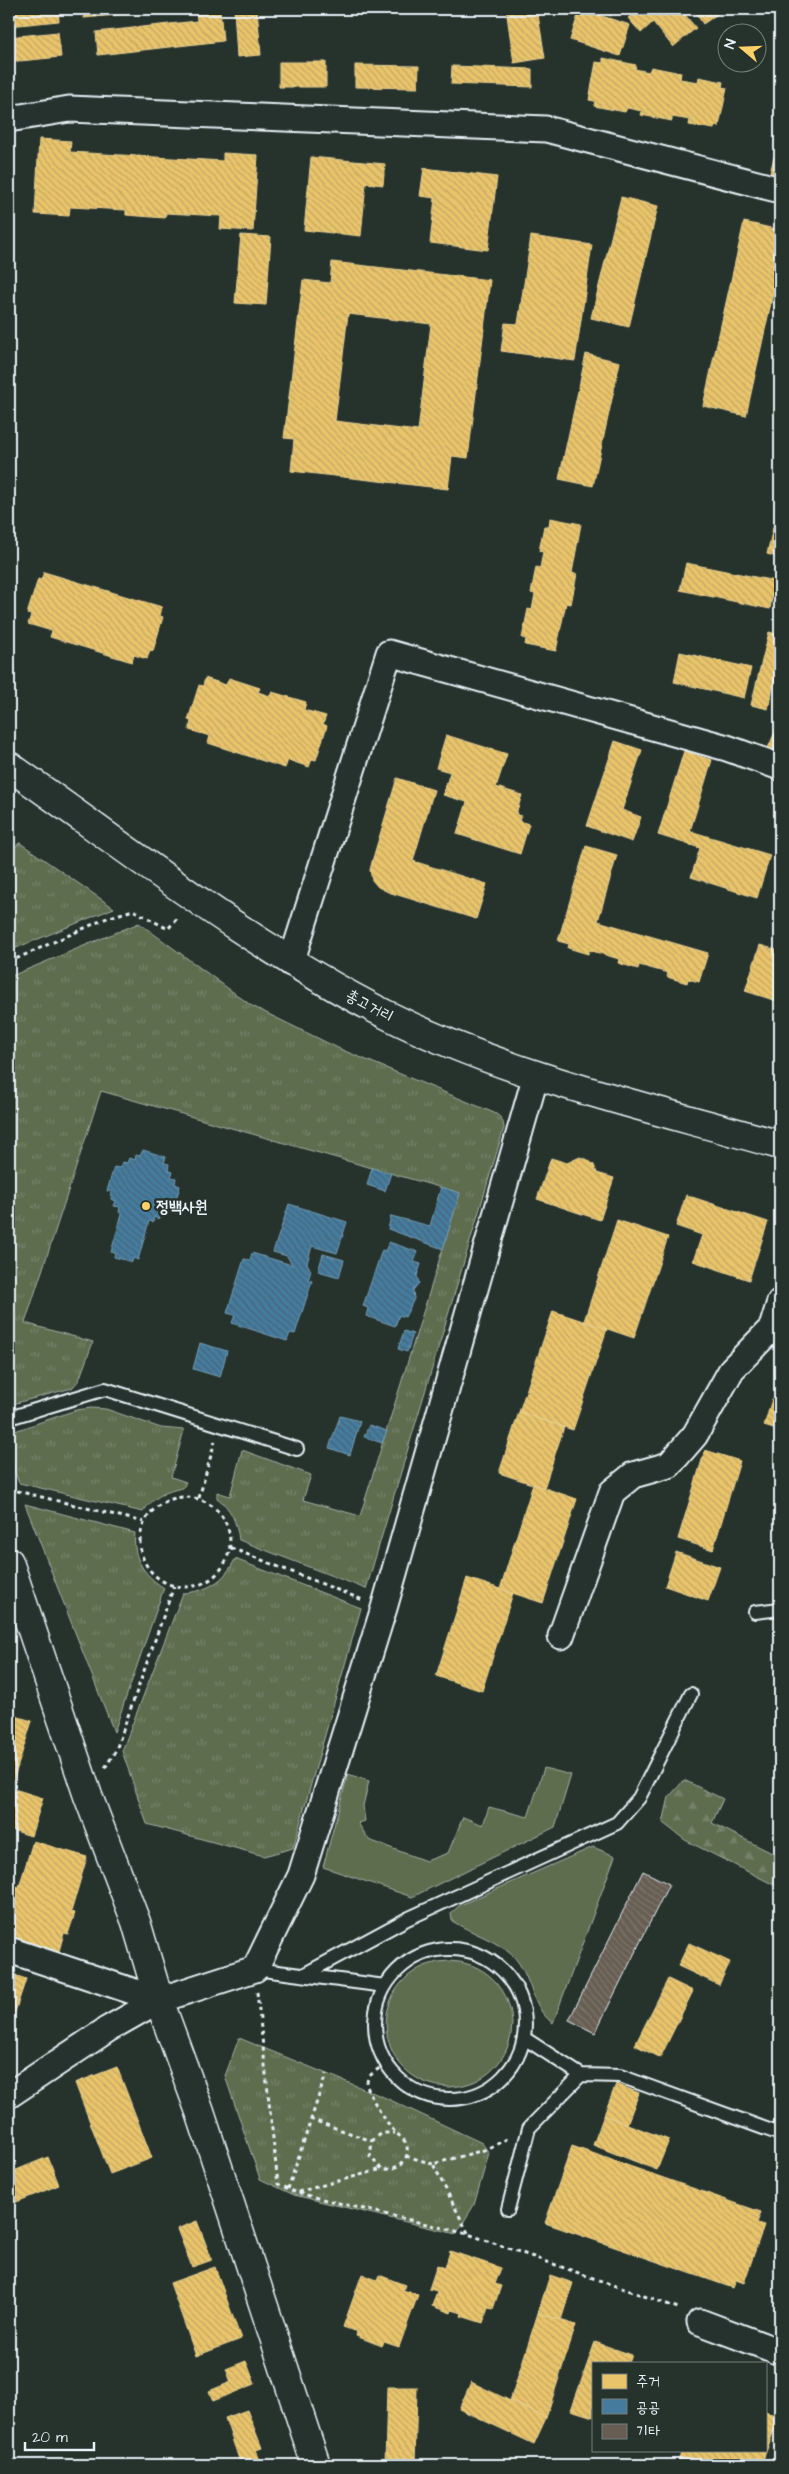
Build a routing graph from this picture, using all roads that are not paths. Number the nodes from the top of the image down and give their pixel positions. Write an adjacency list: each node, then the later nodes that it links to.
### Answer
1 (9, 119): 2 (street)
2 (780, 190)
3 (9, 766): 5 (street, 총고거리)
4 (780, 767): 5 (street)
5 (292, 963): 6 (street, 총고거리)
6 (536, 1075): 7 (street, 총고거리); 17 (street)
7 (780, 1145)
8 (780, 1302): 14 (street)
9 (9, 1418): 10 (lane)
10 (297, 1449)
11 (9, 1562): 20 (street)
12 (780, 1609): 13 (lane)
13 (755, 1612)
14 (561, 1636)
15 (691, 1694): 18 (lane)
16 (9, 1950): 20 (street)
17 (255, 1969): 18 (lane); 20 (street)
18 (303, 1975): 19 (lane)
19 (385, 1986): 21 (lane); 21 (lane)
20 (159, 2000): 23 (street); 28 (street)
21 (524, 2038): 22 (lane)
22 (581, 2075): 24 (lane); 25 (lane)
23 (9, 2094)
24 (780, 2134)
25 (508, 2209)
26 (700, 2322): 27 (street)
27 (780, 2352)
28 (316, 2465)

